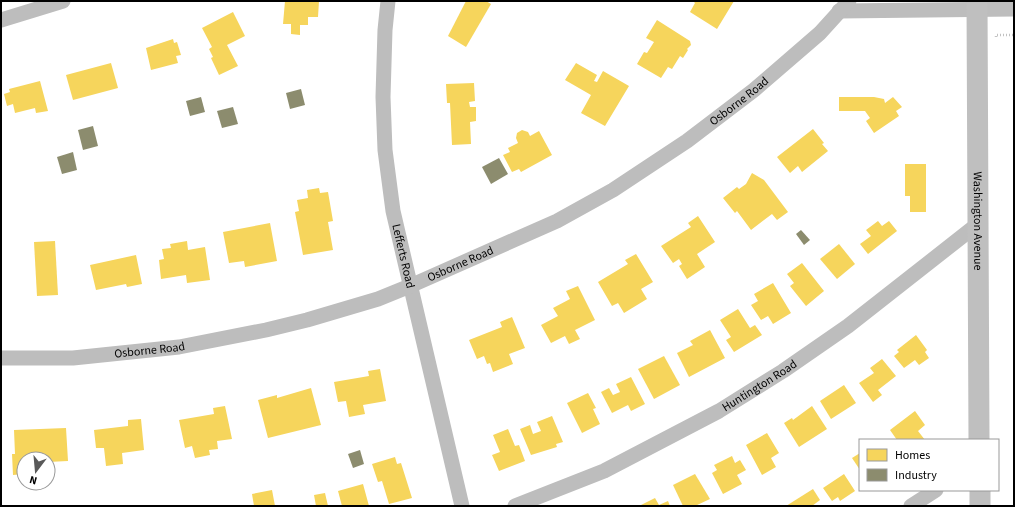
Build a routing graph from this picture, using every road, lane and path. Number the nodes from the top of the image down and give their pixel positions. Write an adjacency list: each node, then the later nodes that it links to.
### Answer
1 (63, 1): 6 (street)
2 (388, 1): 10 (street, Lefferts Road)
3 (977, 5): 4 (street); 5 (street); 9 (main road, Washington Avenue)
4 (844, 6): 10 (street, Osborne Road)
5 (1014, 10)
6 (1, 20)
7 (996, 35): 8 (path)
8 (1014, 35)
9 (978, 224): 12 (main road, Washington Avenue); 16 (street, Huntington Road)
10 (410, 286): 11 (street, Osborne Road); 15 (street, Lefferts Road)
11 (1, 358)
12 (979, 439)
13 (934, 491): 17 (street)
14 (980, 491): 18 (main road)
15 (462, 506)
16 (516, 506)
17 (911, 506)
18 (980, 506)

